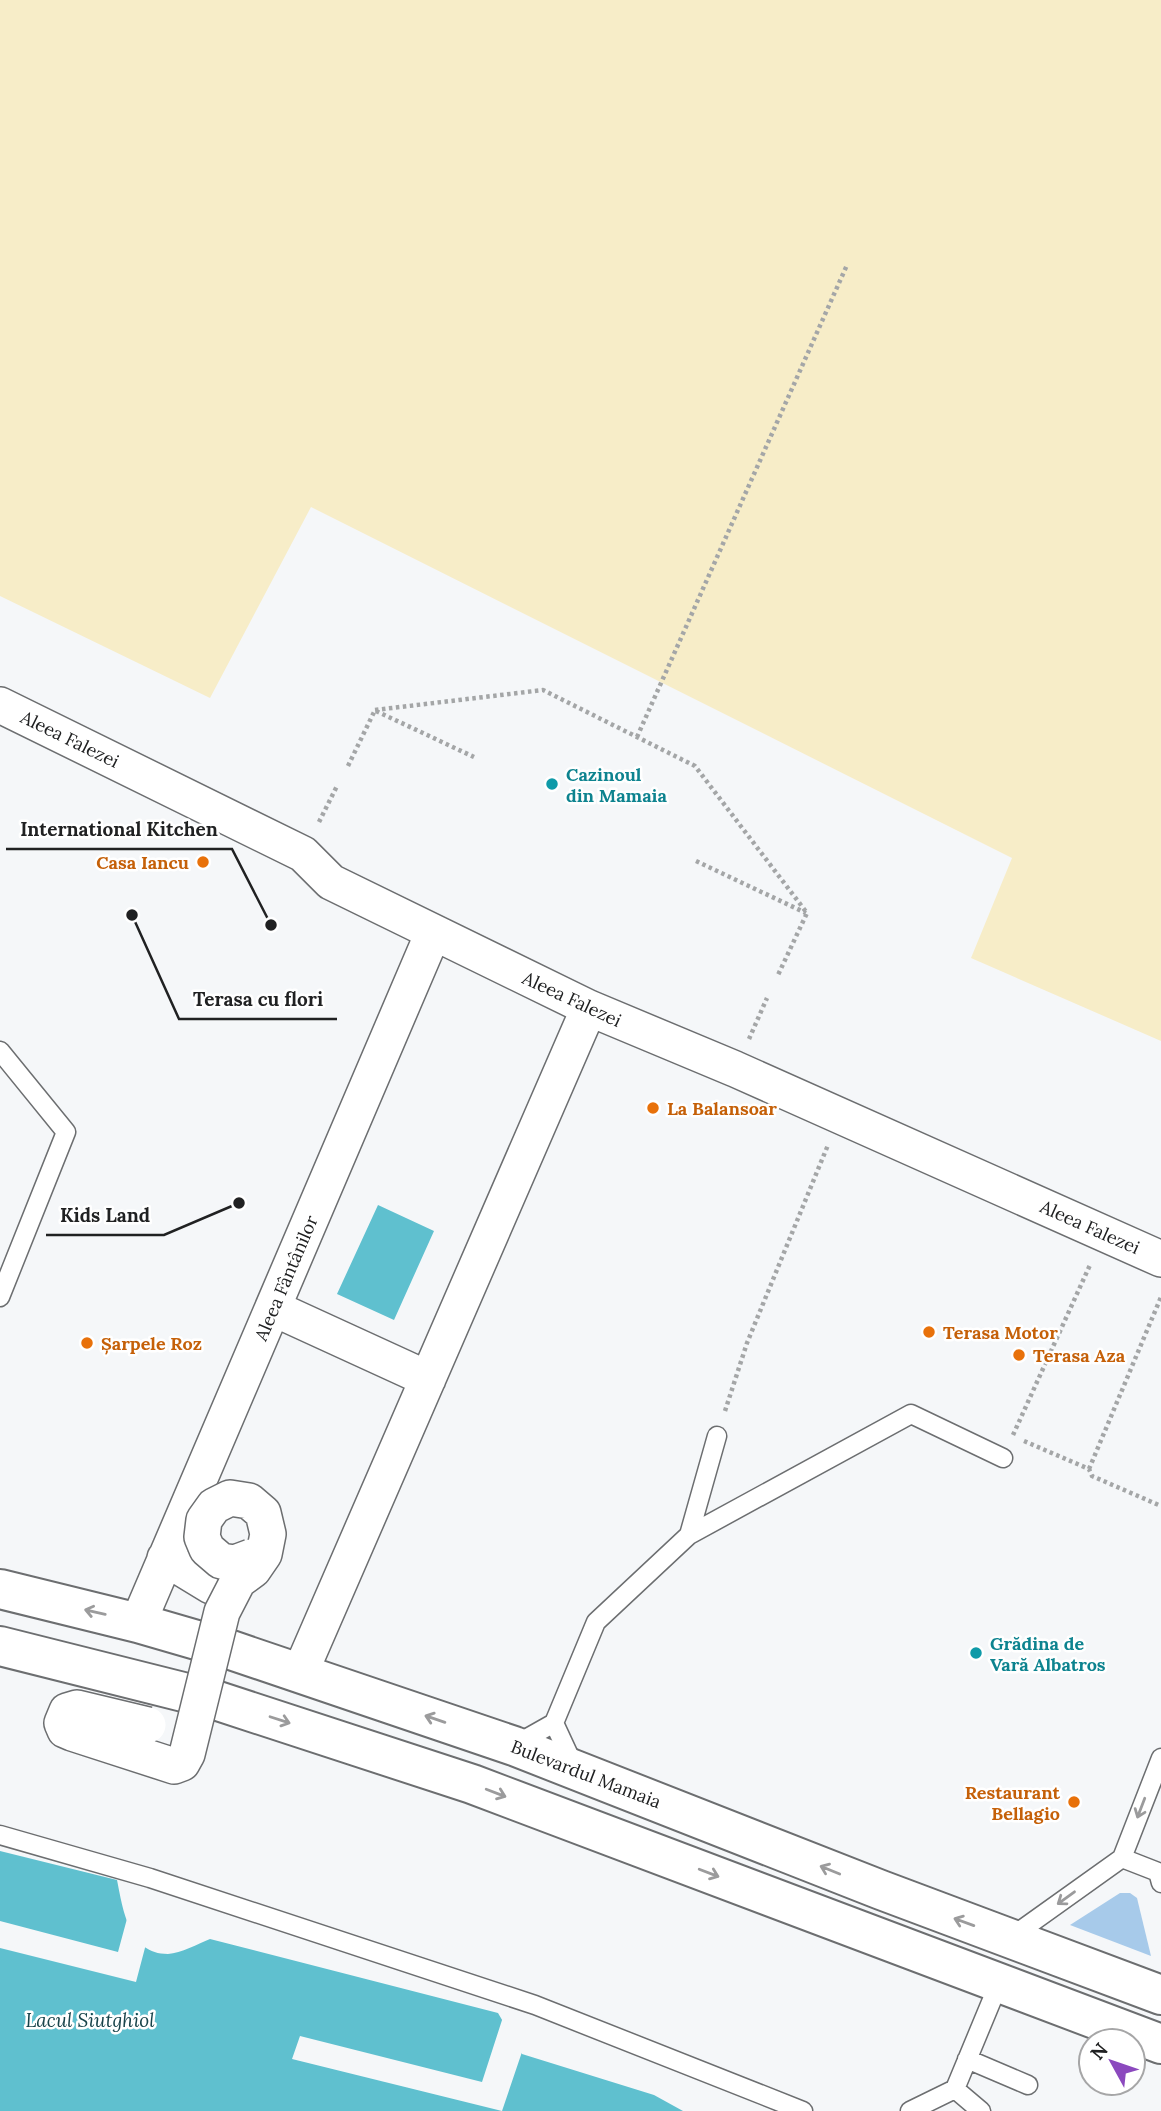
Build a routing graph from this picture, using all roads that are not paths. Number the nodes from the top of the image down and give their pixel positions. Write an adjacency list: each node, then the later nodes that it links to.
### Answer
1 (0, 705): 2 (street, Aleea Falezei)
2 (433, 933): 3 (street, Aleea Falezei); 7 (street, Aleea Fântânilor)
3 (589, 1008): 5 (street, Aleea Falezei); 8 (street)
4 (0, 1051): 6 (lane)
5 (1161, 1259)
6 (0, 1297)
7 (273, 1308): 8 (street); 12 (street, Aleea Fântânilor)
8 (428, 1379): 16 (street)
9 (717, 1436): 11 (lane)
10 (1003, 1458): 11 (lane)
11 (689, 1535): 18 (lane)
12 (165, 1558): 14 (street, Aleea Fântânilor); 17 (street, bridge)
13 (0, 1589): 14 (main road, Bulevardul Mamaia, one-way to 13)
14 (138, 1623): 16 (main road, Bulevardul Mamaia)
15 (0, 1646): 17 (main road)
16 (300, 1672): 19 (main road, Bulevardul Mamaia, one-way to 16)
17 (160, 1686): 26 (main road, one-way to 26)
18 (554, 1723): 19 (lane); 21 (lane)
19 (514, 1746): 21 (main road, Bulevardul Mamaia)
20 (1161, 1758): 23 (lane, one-way to 23)
21 (576, 1769): 25 (main road, Bulevardul Mamaia, one-way to 21)
22 (0, 1835): 32 (lane)
23 (1122, 1858): 24 (lane); 25 (lane, one-way to 25)
24 (1160, 1873)
25 (1010, 1938): 27 (main road, Bulevardul Mamaia)
26 (999, 1983): 28 (main road); 29 (lane)
27 (1161, 1995)
28 (1161, 2044)
29 (967, 2059): 30 (lane); 31 (lane)
30 (1028, 2085)
31 (955, 2090): 33 (lane); 34 (lane); 35 (lane)
32 (803, 2111)
33 (910, 2111)
34 (947, 2111)
35 (981, 2111)

